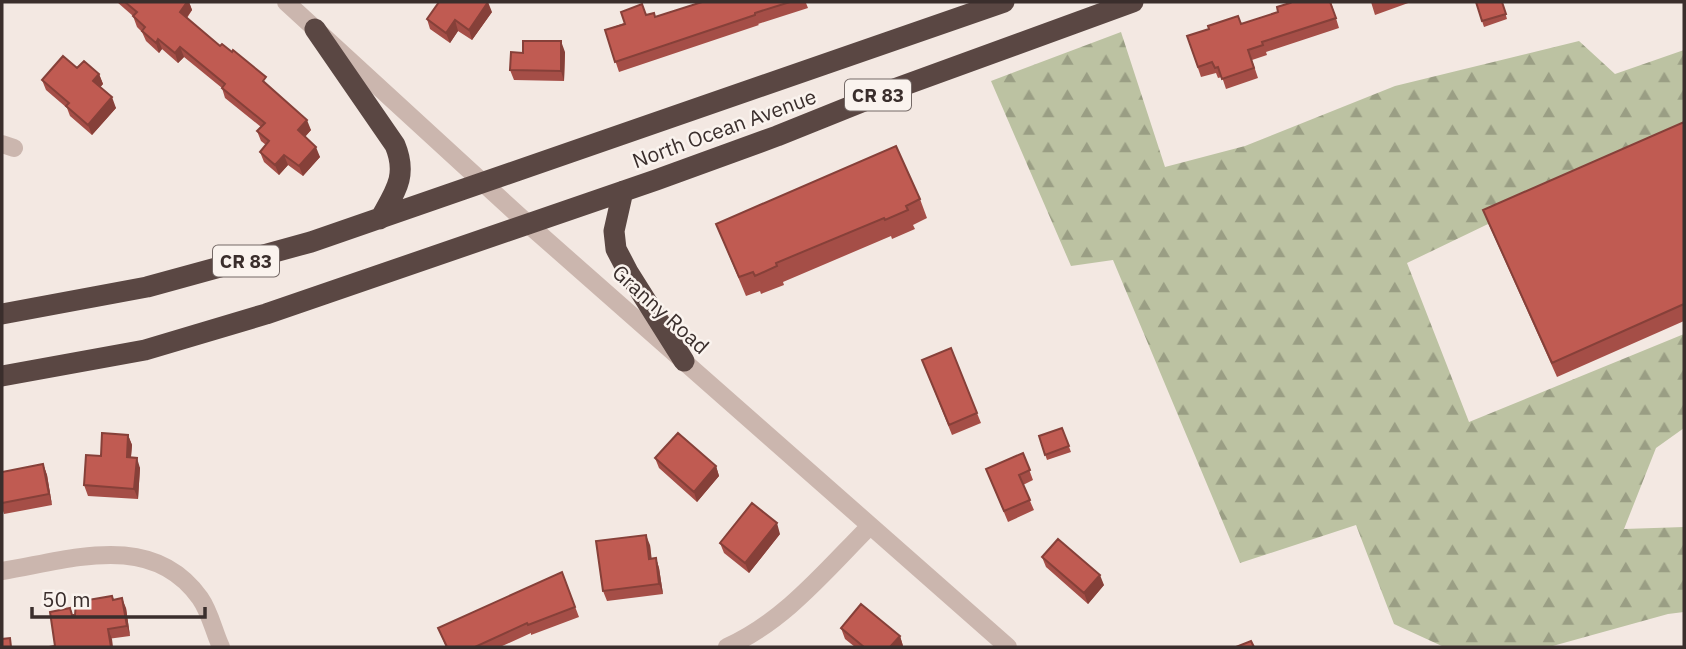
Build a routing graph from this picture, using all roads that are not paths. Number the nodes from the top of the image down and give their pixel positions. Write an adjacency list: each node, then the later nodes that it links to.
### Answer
1 (286, 2): 4 (street, Granny Road)
2 (1004, 2): 5 (highway, North Ocean Avenue / CR 83)
3 (1133, 2): 6 (highway, North Ocean Avenue / CR 83)
4 (315, 29): 5 (street, Granny Road); 7 (highway)
5 (484, 183): 7 (highway, CR 83); 8 (street, Granny Road)
6 (623, 191): 8 (highway, North Ocean Avenue / CR 83); 10 (highway)
7 (380, 219): 9 (highway, CR 83)
8 (528, 224): 10 (street, Granny Road); 11 (highway, CR 83)
9 (2, 314)
10 (684, 361): 12 (street, Granny Road)
11 (2, 376)
12 (870, 526): 15 (street); 16 (street, Granny Road)
13 (2, 571): 14 (street)
14 (221, 647)
15 (727, 647)
16 (1008, 647)

